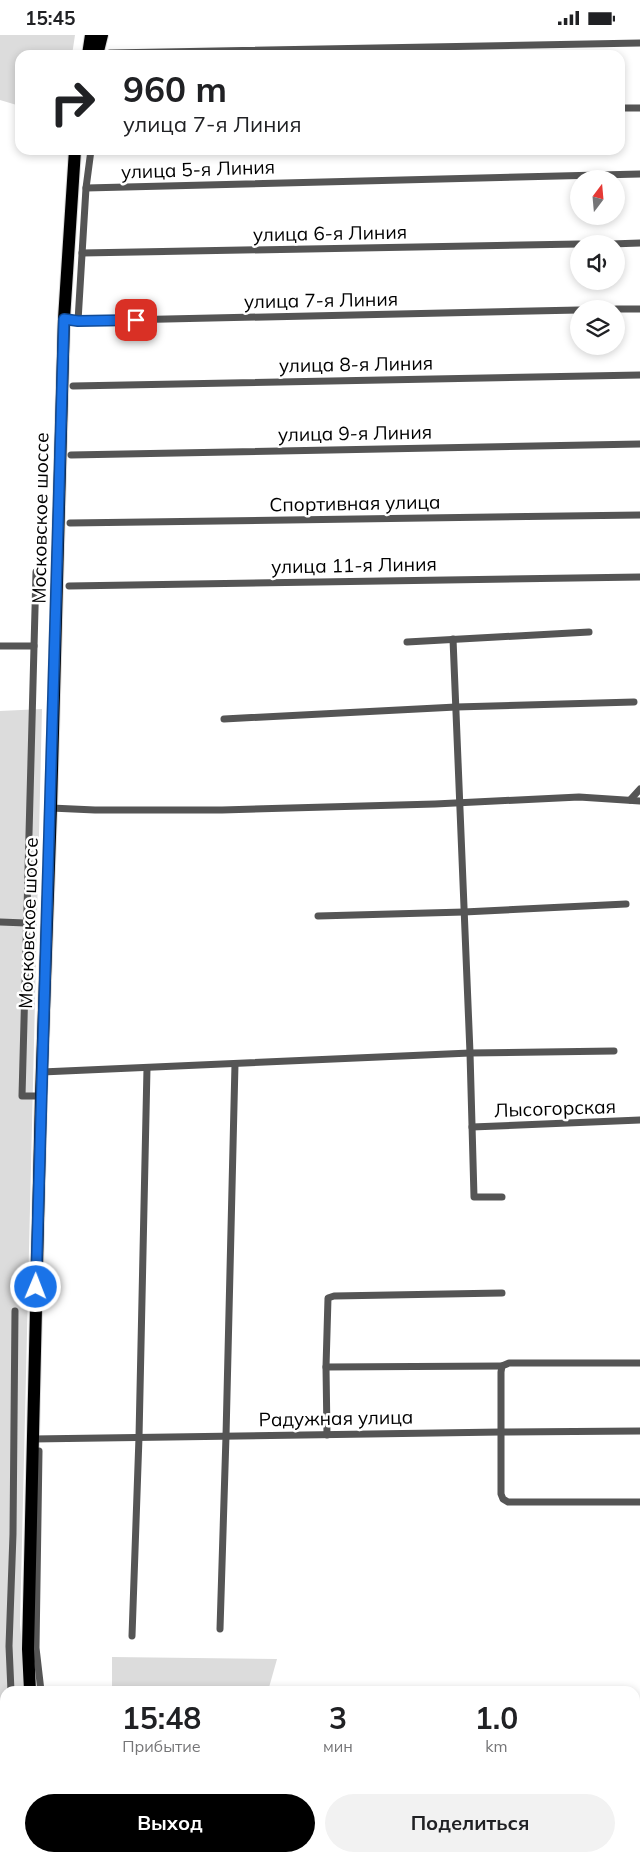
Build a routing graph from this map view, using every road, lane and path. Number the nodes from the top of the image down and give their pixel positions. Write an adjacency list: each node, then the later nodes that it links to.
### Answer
1 (91, 35): 4 (highway)
2 (102, 35): 5 (highway)
3 (640, 43): 6 (street)
4 (89, 50)
5 (98, 50)
6 (303, 50)
7 (625, 108): 8 (street)
8 (640, 108)
9 (75, 155): 20 (highway, Московское шоссе)
10 (90, 155): 12 (street)
11 (640, 174): 12 (street, улица 5-я Линия)
12 (86, 189): 16 (street)
13 (640, 243): 15 (street)
14 (570, 244): 16 (street, улица 6-я Линия)
15 (625, 244)
16 (82, 253): 21 (street)
17 (625, 309): 18 (street)
18 (640, 309)
19 (570, 310): 21 (street, улица 7-я Линия)
20 (64, 319): 21 (street, улица 7-я Линия); 43 (highway, Московское шоссе)
21 (78, 321)
22 (640, 375): 23 (street, улица 8-я Линия)
23 (73, 386)
24 (640, 444): 25 (street, улица 9-я Линия)
25 (72, 455)
26 (640, 515): 27 (street, Спортивная улица)
27 (70, 523)
28 (36, 572): 35 (street)
29 (640, 577): 30 (street, улица 11-я Линия)
30 (70, 586)
31 (589, 632): 32 (street)
32 (453, 639): 33 (street); 37 (street)
33 (407, 642)
34 (0, 646): 35 (street)
35 (34, 646): 48 (street)
36 (634, 702): 37 (street)
37 (456, 707): 38 (street); 42 (street)
38 (224, 719)
39 (640, 789): 40 (street)
40 (630, 800): 41 (street); 42 (street)
41 (640, 801)
42 (459, 802): 43 (street); 45 (street)
43 (51, 808): 53 (highway, Московское шоссе)
44 (626, 904): 45 (street)
45 (464, 912): 46 (street); 50 (street)
46 (318, 916)
47 (0, 922): 48 (street)
48 (26, 923): 54 (street)
49 (614, 1051): 50 (street)
50 (470, 1053): 51 (street); 56 (street)
51 (235, 1064): 52 (street); 66 (street)
52 (147, 1068): 53 (street); 67 (street)
53 (42, 1072): 54 (highway, Московское шоссе)
54 (41, 1096): 68 (highway, Московское шоссе)
55 (640, 1120): 56 (street, Лысогорская)
56 (472, 1127): 57 (street)
57 (502, 1197)
58 (502, 1293): 62 (street)
59 (15, 1311): 72 (street)
60 (640, 1363): 61 (street)
61 (502, 1365): 62 (street); 64 (street)
62 (326, 1367): 65 (street)
63 (640, 1431): 64 (street, Радужная улица)
64 (501, 1432): 65 (street, Радужная улица); 69 (street)
65 (327, 1435): 66 (street, Радужная улица)
66 (226, 1436): 67 (street, Радужная улица); 70 (street)
67 (139, 1437): 68 (street, Радужная улица); 71 (street)
68 (36, 1439): 73 (highway, Московское шоссе); 74 (street)
69 (640, 1502)
70 (220, 1629)
71 (132, 1636)
72 (11, 1686)
73 (30, 1686)
74 (40, 1686)

